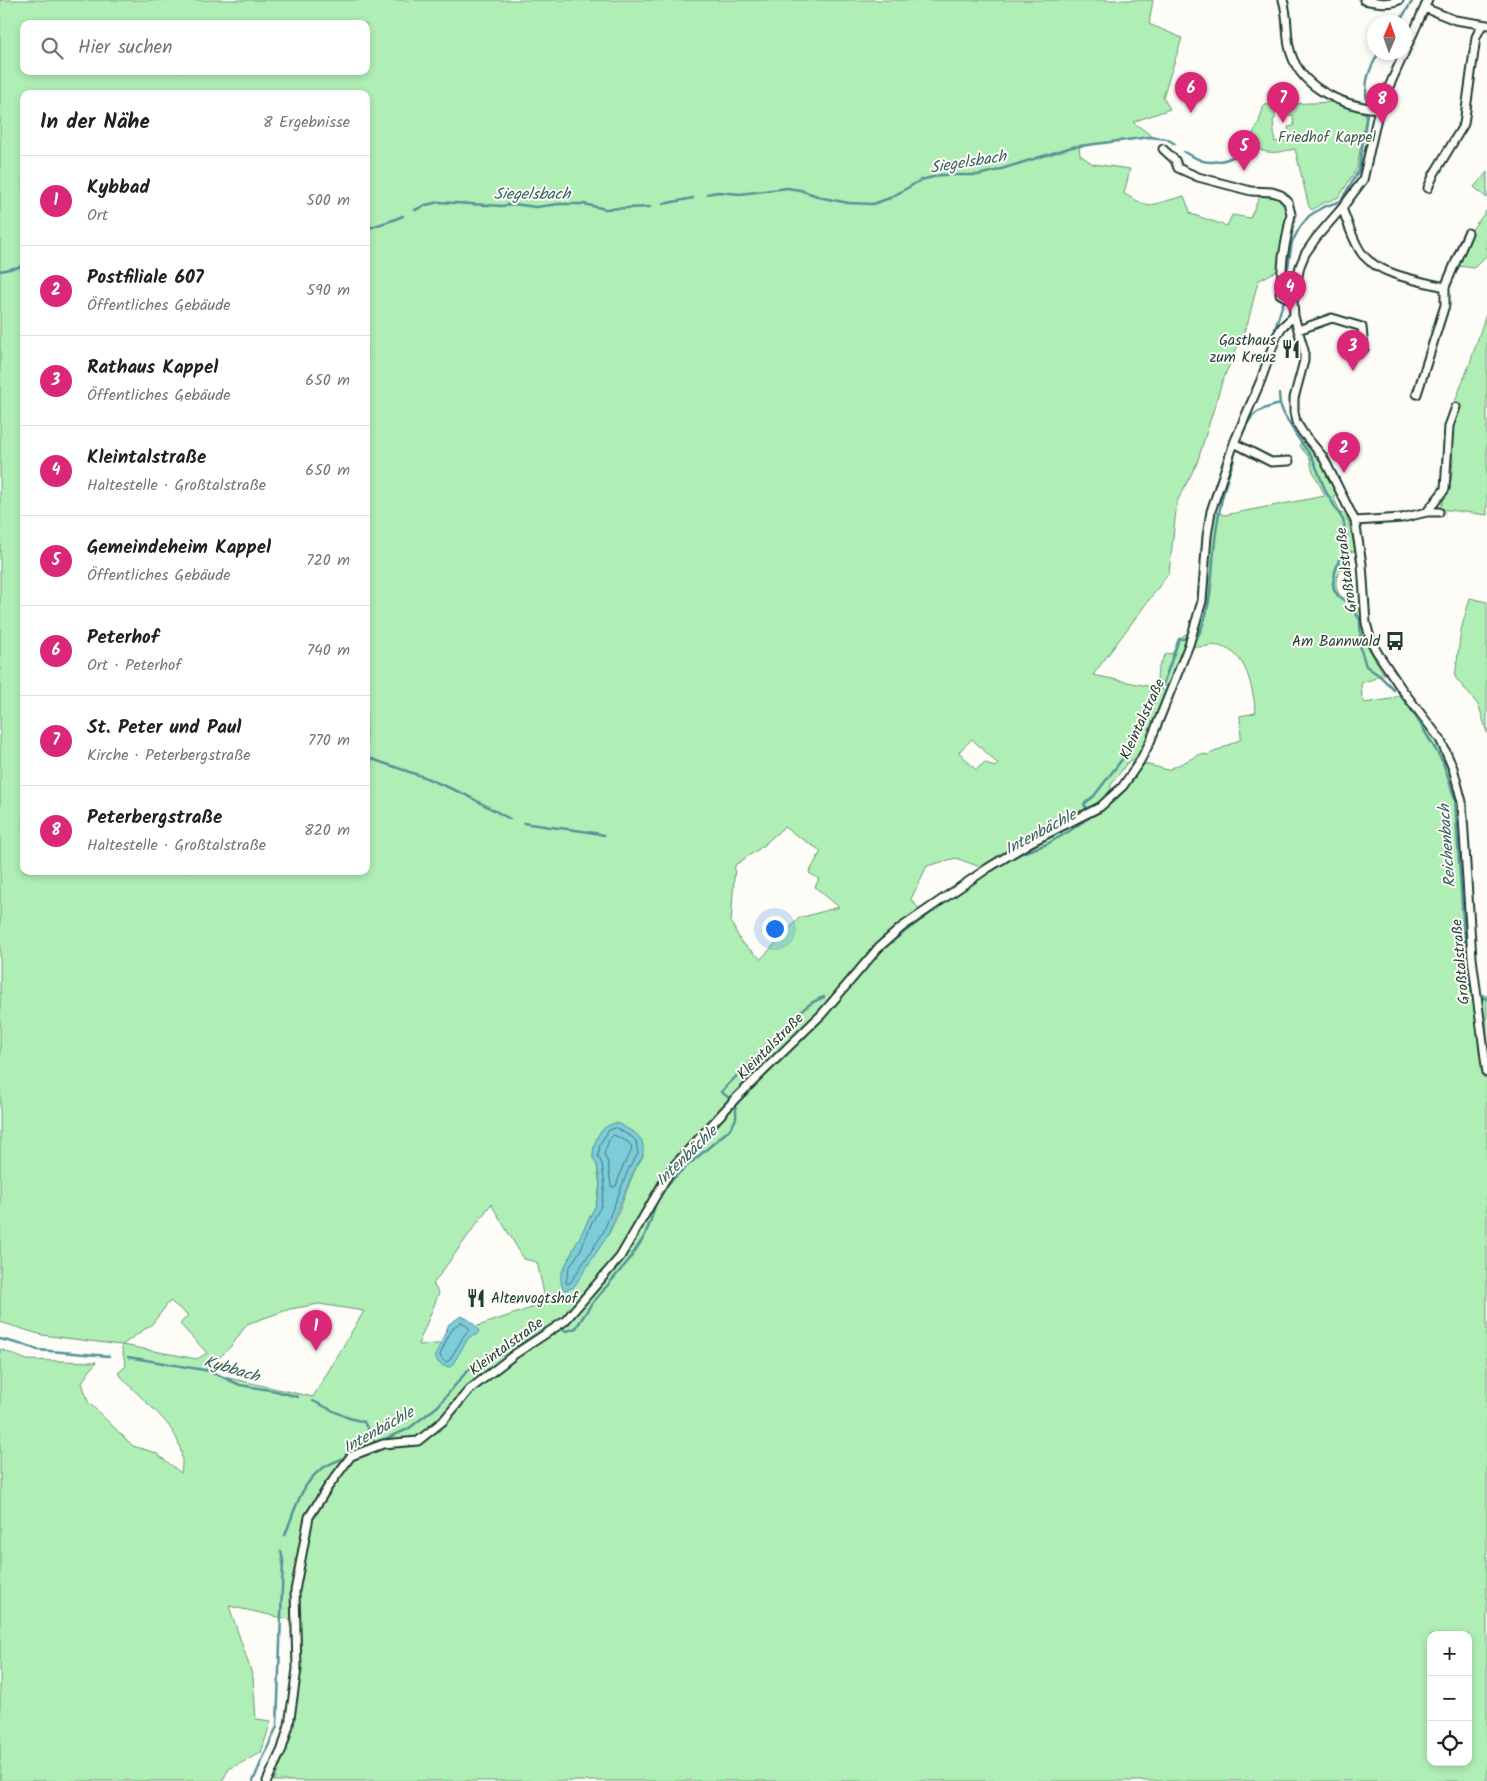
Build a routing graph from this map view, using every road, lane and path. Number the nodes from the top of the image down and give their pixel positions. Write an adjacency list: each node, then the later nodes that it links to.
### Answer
1 (1283, 0): 7 (street)
2 (1364, 0): 3 (street)
3 (1399, 0)
4 (1428, 0): 5 (street, Großtalstraße)
5 (1425, 8): 6 (street); 7 (street, Großtalstraße)
6 (1485, 25): 9 (street)
7 (1379, 109): 10 (street, Großtalstraße)
8 (1162, 149): 13 (street)
9 (1428, 188)
10 (1342, 208): 12 (street); 13 (street, Großtalstraße)
11 (1468, 233): 12 (street)
12 (1445, 287): 17 (street)
13 (1289, 298): 14 (street, Großtalstraße)
14 (1294, 316): 15 (street, Großtalstraße); 19 (street, Kleintalstraße)
15 (1298, 330): 16 (street); 23 (street, Großtalstraße)
16 (1364, 348)
17 (1417, 394)
18 (1456, 408): 21 (street)
19 (1234, 443): 20 (street); 25 (street, Kleintalstraße)
20 (1290, 461)
21 (1427, 512): 22 (street); 23 (street)
22 (1439, 512)
23 (1355, 521): 24 (street, Großtalstraße)
24 (1487, 1073)
25 (267, 1781)

